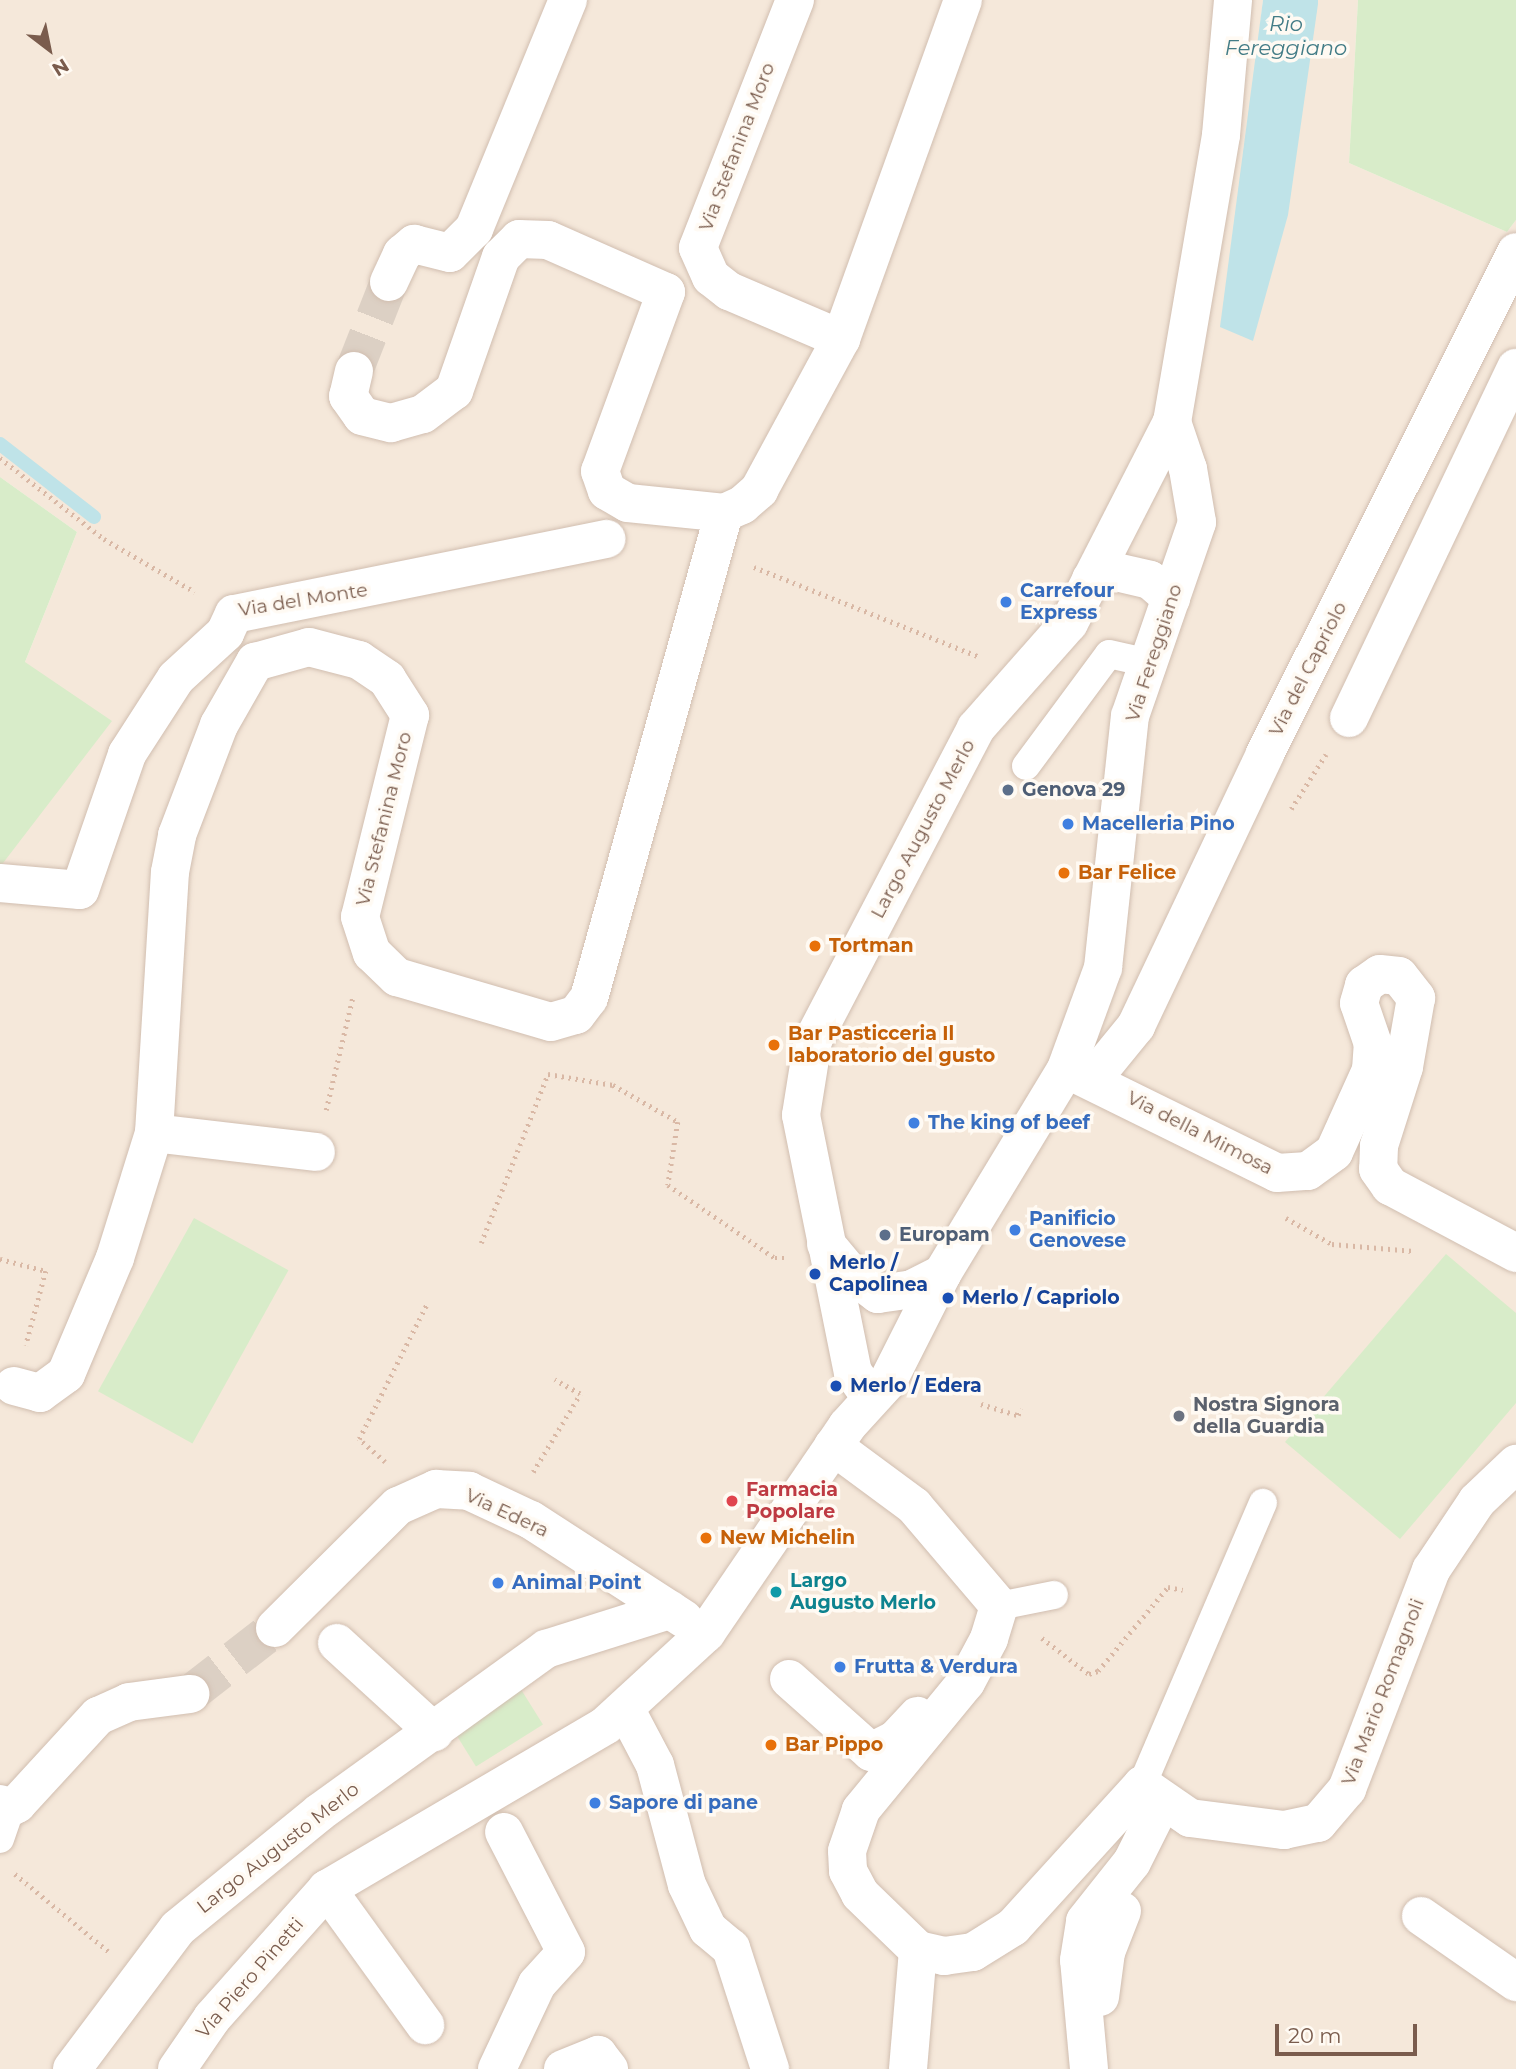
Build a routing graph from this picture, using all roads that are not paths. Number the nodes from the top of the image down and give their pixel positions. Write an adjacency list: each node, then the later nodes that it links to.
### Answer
1 (569, 0): 6 (street)
2 (795, 0): 7 (street, Via Stefanina Moro)
3 (963, 0): 7 (street)
4 (1233, 0): 10 (street, Via Fereggiano)
5 (1516, 252): 19 (street, Via del Capriolo)
6 (389, 282)
7 (841, 339): 11 (street)
8 (1516, 368): 16 (street)
9 (354, 371): 11 (street)
10 (1172, 422): 13 (street, Largo Augusto Merlo); 14 (street, Via Fereggiano)
11 (724, 513): 20 (street, Via Stefanina Moro)
12 (607, 539): 18 (street, Via del Monte)
13 (1091, 579): 14 (street); 22 (street, Largo Augusto Merlo)
14 (1171, 598): 15 (street, Via Fereggiano)
15 (1149, 663): 17 (lane); 19 (street, Via Fereggiano)
16 (1349, 718)
17 (1026, 766)
18 (0, 883)
19 (1079, 1075): 23 (street, Via della Mimosa); 24 (street, Via Fereggiano)
20 (154, 1133): 21 (street); 25 (street, Via Stefanina Moro)
21 (316, 1152)
22 (826, 1244): 24 (street); 26 (street, Largo Augusto Merlo)
23 (1516, 1253)
24 (942, 1274): 26 (street)
25 (15, 1386)
26 (870, 1395): 27 (street)
27 (833, 1446): 32 (street); 34 (street)
28 (1516, 1464): 41 (street, Via Mario Romagnoli)
29 (399, 1474): 33 (street, Via Edera)
30 (1263, 1503): 41 (lane)
31 (1054, 1595): 32 (lane)
32 (999, 1606): 37 (street)
33 (670, 1610): 34 (street, Via Edera); 40 (street, Largo Augusto Merlo)
34 (706, 1633): 39 (street)
35 (337, 1643): 40 (street)
36 (789, 1679): 37 (street)
37 (966, 1682): 47 (street)
38 (190, 1694): 42 (street)
39 (626, 1710): 44 (street, Via Piero Pinetti); 56 (street)
40 (434, 1732): 51 (street, Largo Augusto Merlo)
41 (1152, 1792): 47 (street); 49 (street)
42 (4, 1817)
43 (504, 1832): 53 (street)
44 (327, 1889): 50 (street); 52 (street, Via Piero Pinetti)
45 (1122, 1912): 49 (street)
46 (1421, 1916): 48 (street)
47 (918, 1950): 57 (street)
48 (1516, 1982)
49 (1084, 2019): 58 (street)
50 (425, 2025)
51 (72, 2069)
52 (177, 2069)
53 (497, 2069)
54 (563, 2069): 55 (street)
55 (608, 2069)
56 (770, 2069)
57 (908, 2069)
58 (1089, 2069)

